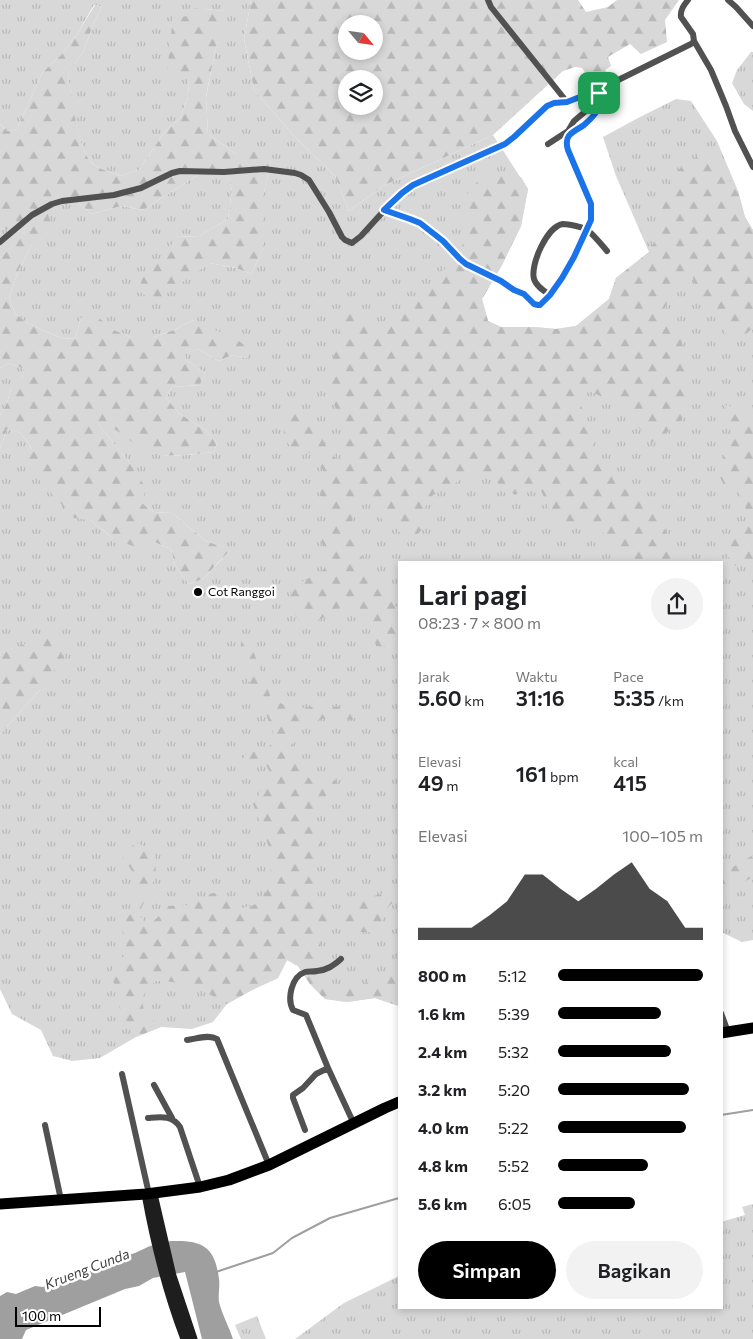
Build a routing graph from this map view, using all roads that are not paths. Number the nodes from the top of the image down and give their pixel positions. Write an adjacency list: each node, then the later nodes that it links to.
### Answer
1 (488, 0): 7 (street)
2 (688, 0): 5 (street)
3 (728, 0): 4 (street)
4 (753, 26)
5 (694, 41): 6 (street); 9 (street)
6 (598, 91): 7 (street); 8 (street); 11 (street)
7 (567, 102): 10 (street)
8 (548, 144)
9 (753, 167)
10 (384, 210): 12 (street); 14 (street)
11 (586, 230): 13 (street); 14 (street); 14 (street)
12 (0, 242)
13 (608, 251)
14 (550, 295)
15 (341, 959): 19 (street)
16 (753, 1028): 17 (highway)
17 (724, 1032)
18 (187, 1040): 28 (street)
19 (328, 1068): 25 (street); 27 (street)
20 (122, 1074): 30 (street)
21 (154, 1085): 24 (street)
22 (398, 1102): 25 (highway)
23 (148, 1118): 24 (street)
24 (172, 1118): 29 (street)
25 (354, 1124): 28 (highway)
26 (45, 1125): 31 (street)
27 (306, 1130)
28 (269, 1166): 29 (highway)
29 (200, 1187): 30 (highway)
30 (149, 1194): 31 (highway); 33 (street)
31 (61, 1200): 32 (highway)
32 (0, 1204)
33 (168, 1277): 34 (street); 35 (street)
34 (185, 1339)
35 (193, 1339)

